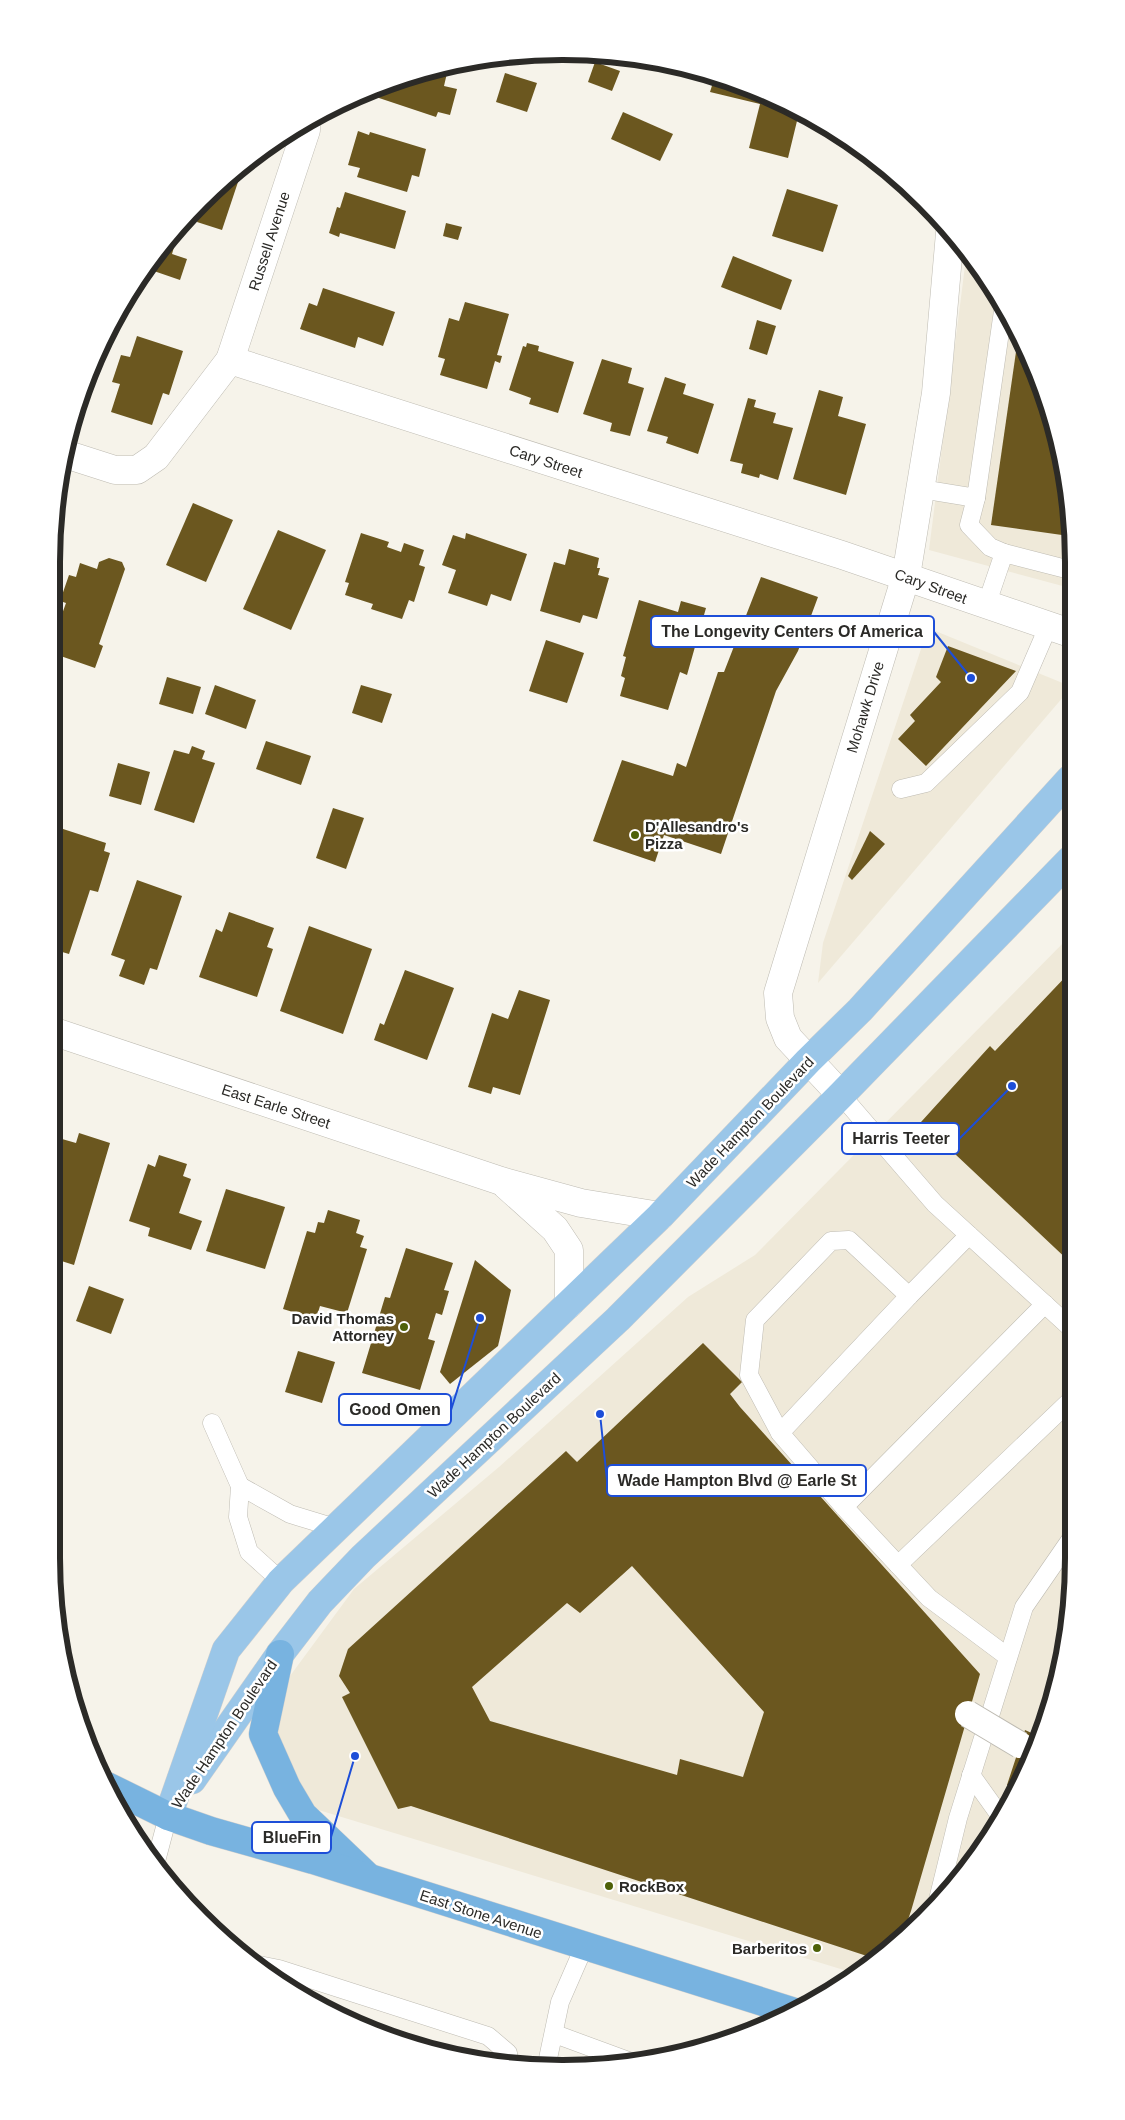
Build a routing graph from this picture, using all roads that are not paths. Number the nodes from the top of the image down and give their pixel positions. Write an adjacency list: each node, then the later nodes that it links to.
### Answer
1 (306, 130): 4 (street, Russell Avenue)
2 (949, 242): 6 (street, Mohawk Drive)
3 (1002, 319): 7 (lane)
4 (230, 360): 5 (street); 10 (street, Cary Street)
5 (72, 456)
6 (922, 489): 7 (lane); 10 (street, Mohawk Drive)
7 (976, 498): 8 (lane)
8 (1004, 553): 9 (lane); 11 (lane)
9 (1065, 569)
10 (906, 576): 11 (street, Cary Street); 17 (street, Mohawk Drive)
11 (986, 606): 12 (street, Cary Street)
12 (1059, 630): 14 (lane)
13 (1065, 784): 17 (main road, Wade Hampton Boulevard)
14 (902, 789)
15 (1065, 865): 18 (main road, Wade Hampton Boulevard)
16 (60, 1034): 19 (street, East Earle Street)
17 (808, 1061): 18 (street, Mohawk Drive); 20 (main road, Wade Hampton Boulevard)
18 (841, 1095): 21 (lane); 35 (main road, Wade Hampton Boulevard)
19 (501, 1181): 20 (street, East Earle Street); 23 (street, East Earle Street)
20 (660, 1216): 23 (main road, Wade Hampton Boulevard)
21 (969, 1235): 22 (lane); 24 (lane)
22 (909, 1296): 28 (lane); 28 (lane)
23 (569, 1304): 31 (main road, Wade Hampton Boulevard)
24 (1045, 1304): 25 (lane); 30 (lane)
25 (1065, 1323)
26 (1065, 1406): 33 (lane)
27 (212, 1423): 29 (lane)
28 (780, 1433): 30 (lane)
29 (240, 1486): 31 (lane); 34 (lane)
30 (844, 1507): 33 (lane)
31 (336, 1528): 34 (main road, Wade Hampton Boulevard)
32 (1065, 1546): 36 (lane)
33 (898, 1565): 36 (lane)
34 (281, 1581): 43 (main road, Wade Hampton Boulevard)
35 (280, 1654): 43 (main road, Wade Hampton Boulevard); 45 (highway)
36 (1008, 1657): 39 (lane)
37 (968, 1714): 38 (street, bridge)
38 (1020, 1745)
39 (972, 1775): 41 (lane); 46 (lane)
40 (118, 1791): 43 (highway, East Stone Avenue)
41 (996, 1812)
42 (130, 1814): 43 (highway, East Stone Avenue)
43 (168, 1816): 44 (lane); 45 (highway, East Stone Avenue)
44 (158, 1854)
45 (370, 1879): 47 (highway, East Stone Avenue)
46 (941, 1888)
47 (584, 1947): 49 (highway, East Stone Avenue); 50 (lane)
48 (273, 1968): 51 (lane)
49 (784, 2009)
50 (554, 2034): 52 (lane); 53 (lane)
51 (508, 2057)
52 (617, 2057)
53 (548, 2060)

